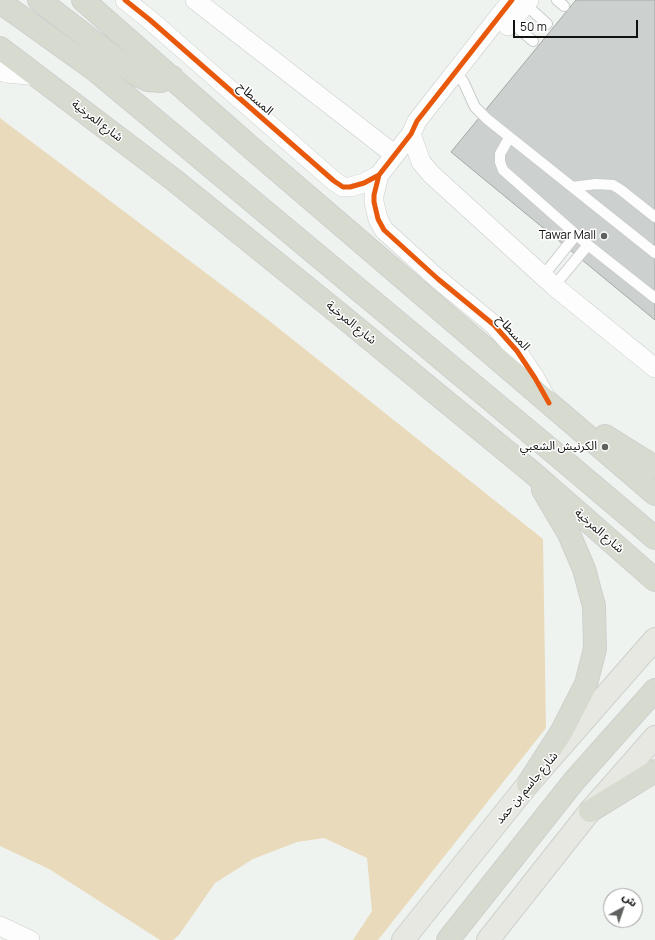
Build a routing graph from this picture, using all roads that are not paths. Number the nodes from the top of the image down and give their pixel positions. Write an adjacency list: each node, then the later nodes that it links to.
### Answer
1 (39, 0): 13 (highway)
2 (83, 0): 13 (highway)
3 (125, 0): 18 (street, المسطاح)
4 (195, 0): 17 (street)
5 (522, 1): 7 (street, المسطاح); 8 (lane); 14 (street, المسطاح)
6 (0, 2): 31 (highway)
7 (511, 22): 9 (lane); 14 (street, المسطاح)
8 (548, 24)
9 (534, 42)
10 (0, 48): 12 (highway, شارع المرخية)
11 (0, 71): 12 (street)
12 (38, 76): 29 (highway, شارع المرخية)
13 (172, 77): 27 (highway)
14 (458, 78): 15 (street, المسطاح); 16 (lane)
15 (411, 134): 17 (street, المسطاح); 24 (street)
16 (509, 138): 19 (lane); 21 (lane)
17 (395, 155): 18 (street, المسطاح)
18 (380, 175): 27 (street, المسطاح)
19 (572, 187): 20 (lane); 23 (lane)
20 (655, 217)
21 (576, 235): 22 (lane); 24 (lane)
22 (588, 245): 24 (lane); 25 (lane)
23 (655, 253)
24 (549, 281): 26 (street)
25 (655, 298)
26 (655, 368)
27 (548, 403): 28 (highway); 30 (highway)
28 (655, 467)
29 (533, 473): 32 (highway, شارع المرخية); 37 (highway)
30 (655, 494)
31 (655, 538)
32 (655, 580)
33 (655, 639): 37 (main road, شارع جاسم بن حمد)
34 (655, 690): 42 (highway)
35 (655, 737): 38 (main road)
36 (655, 771): 38 (highway)
37 (528, 784): 41 (main road, شارع جاسم بن حمد)
38 (590, 811): 43 (main road)
39 (0, 926): 40 (street)
40 (30, 940)
41 (403, 940)
42 (448, 940)
43 (488, 940)

